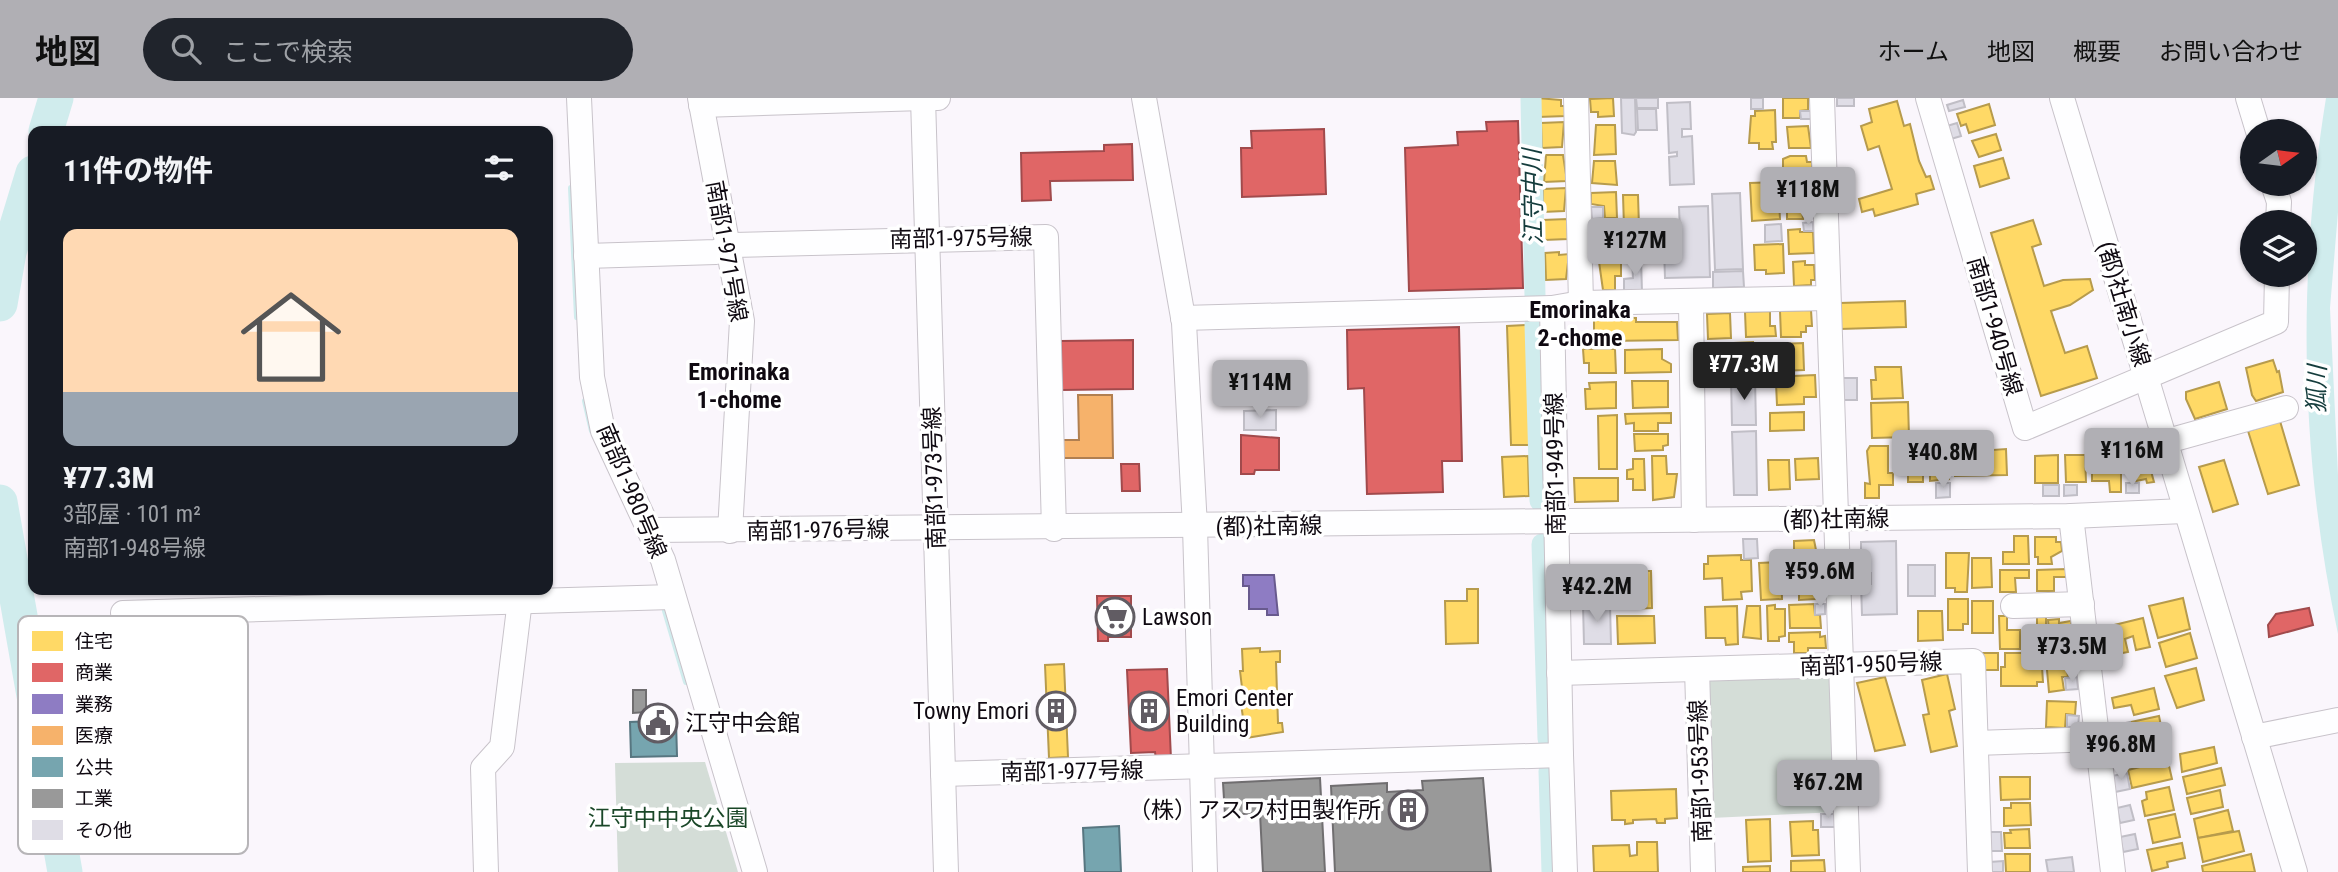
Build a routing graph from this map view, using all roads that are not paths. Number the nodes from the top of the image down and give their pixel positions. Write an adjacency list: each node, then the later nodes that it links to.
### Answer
1 (579, 98): 15 (street, 南部1-980号線)
2 (923, 98): 3 (street); 10 (street); 13 (street, 南部1-973号線)
3 (938, 98)
4 (1144, 98): 21 (street)
5 (1576, 98): 19 (street)
6 (1822, 98): 17 (street)
7 (1928, 98): 22 (street, 南部1-940号線)
8 (2062, 98): 22 (street, (都)社南小線)
9 (2248, 98): 12 (street)
10 (798, 100): 11 (street)
11 (701, 102): 14 (street, 南部1-971号線)
12 (2254, 119)
13 (928, 238): 14 (street, 南部1-975号線); 31 (street, 南部1-973号線); 32 (street, 南部1-975号線)
14 (726, 248): 15 (street, 南部1-975号線); 34 (street, 南部1-971号線)
15 (586, 256): 33 (street, 南部1-980号線)
16 (2277, 287): 22 (street)
17 (1828, 298): 18 (street); 27 (street)
18 (1691, 302): 19 (street); 28 (street)
19 (1581, 303): 20 (street)
20 (1552, 308): 21 (street); 29 (street, 南部1-949号線)
21 (1183, 318): 30 (street)
22 (2146, 378): 24 (street, (都)社南小線)
23 (2286, 408): 24 (street)
24 (2165, 442): 25 (street, (都)社南小線)
25 (2184, 511): 26 (street, (都)社南線); 44 (street)
26 (2071, 516): 27 (street, (都)社南線); 37 (street)
27 (1835, 519): 28 (street, (都)社南線); 40 (street)
28 (1694, 520): 29 (street, (都)社南線)
29 (1557, 522): 30 (street, (都)社南線); 42 (street, 南部1-949号線)
30 (1195, 527): 32 (street, 南部1-976号線); 48 (street)
31 (936, 529): 32 (street, 南部1-976号線); 34 (street, 南部1-976号線); 49 (street, 南部1-973号線)
32 (1054, 529)
33 (651, 530): 34 (street, 南部1-976号線); 35 (street, 南部1-980号線)
34 (730, 531)
35 (672, 597): 36 (street); 51 (street, 南部1-980号線)
36 (520, 600): 39 (street); 50 (street)
37 (2081, 604): 38 (street); 45 (street)
38 (2013, 606)
39 (123, 613)
40 (1839, 665): 41 (street, 南部1-950号線); 46 (street, 南部1-950号線); 56 (street)
41 (1697, 669): 42 (street, 南部1-950号線); 55 (street, 南部1-953号線)
42 (1559, 673): 47 (street, 南部1-949号線)
43 (2338, 720): 44 (street)
44 (2254, 737): 59 (street)
45 (2097, 739): 46 (street); 58 (street)
46 (1976, 743): 57 (street, 南部1-950号線)
47 (1561, 754): 48 (street); 54 (street, 南部1-949号線)
48 (1201, 766): 49 (street, 南部1-977号線); 53 (street)
49 (943, 774): 52 (street, 南部1-973号線)
50 (486, 872)
51 (755, 872)
52 (946, 872)
53 (1205, 872)
54 (1565, 872)
55 (1703, 872)
56 (1848, 872)
57 (1980, 872)
58 (2113, 872)
59 (2295, 872)

